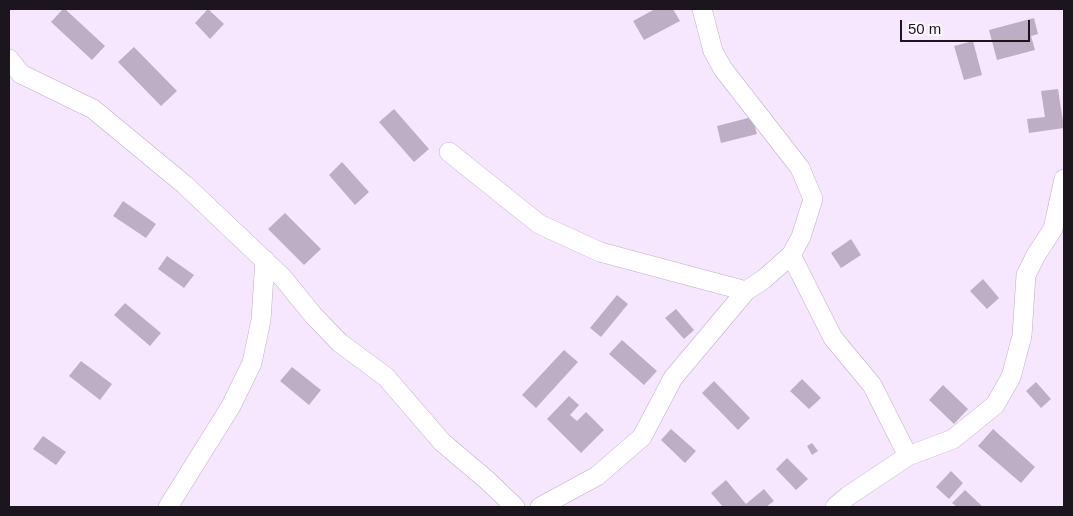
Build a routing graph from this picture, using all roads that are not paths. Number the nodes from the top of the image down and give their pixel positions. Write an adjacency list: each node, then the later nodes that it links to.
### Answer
1 (702, 9): 5 (street)
2 (9, 59): 6 (street)
3 (449, 152): 7 (street)
4 (1064, 179): 8 (street)
5 (791, 255): 7 (street); 8 (street)
6 (265, 260): 9 (street); 10 (street)
7 (746, 291): 11 (street)
8 (908, 456): 12 (street)
9 (168, 507)
10 (515, 507)
11 (540, 507)
12 (835, 507)

